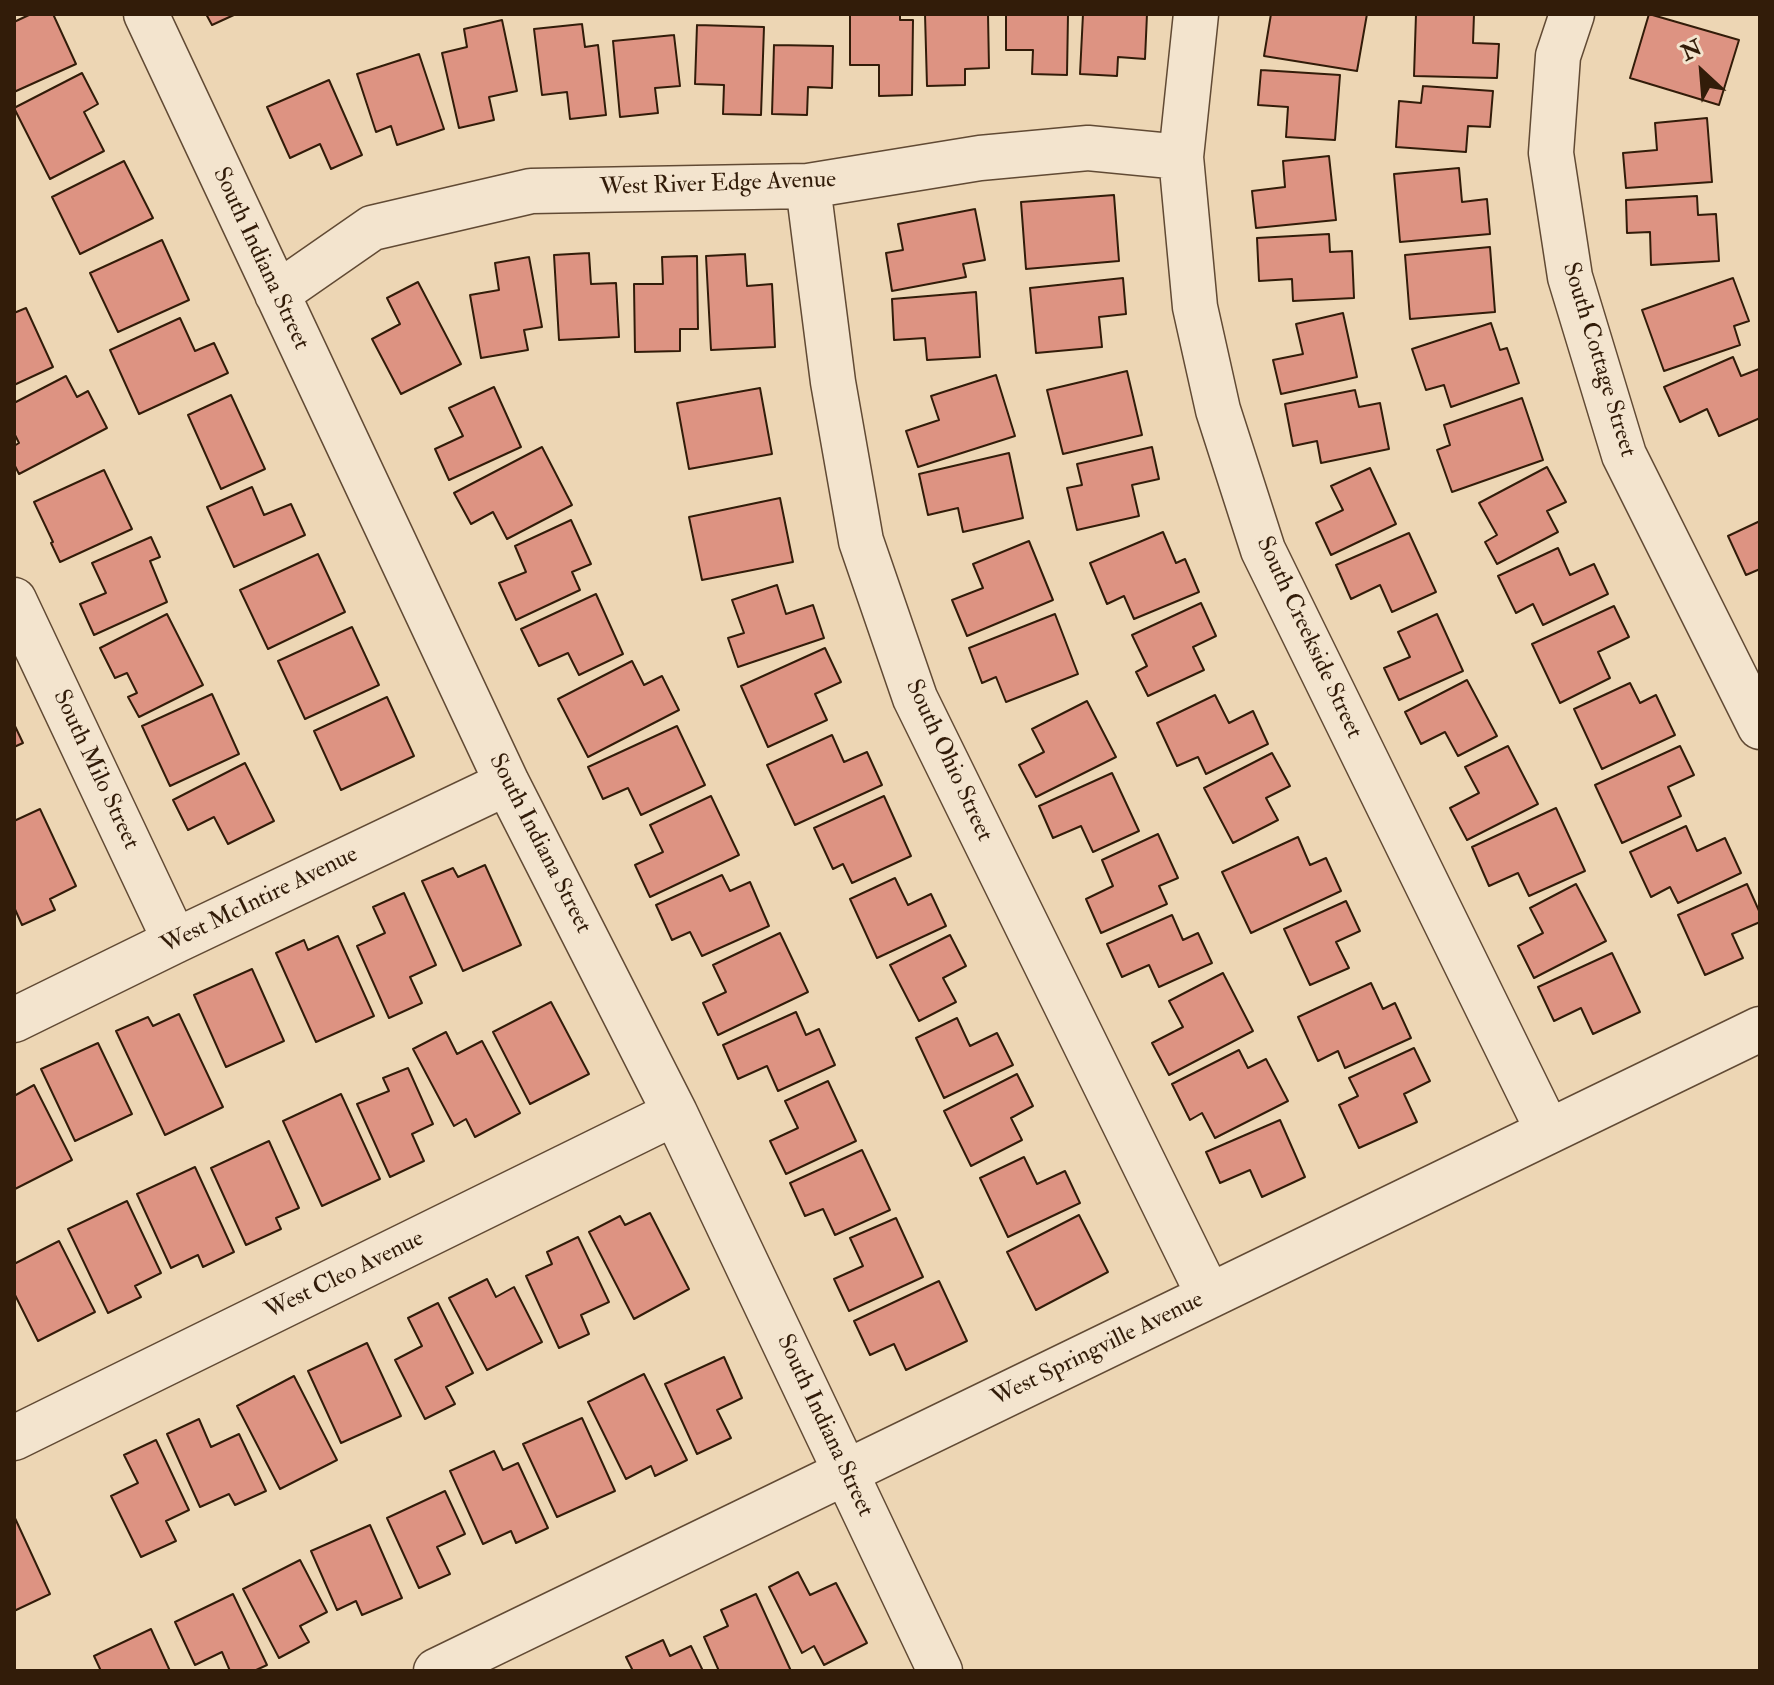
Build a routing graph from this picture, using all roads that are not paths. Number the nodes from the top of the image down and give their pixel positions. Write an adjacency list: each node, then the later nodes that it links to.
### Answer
1 (146, 14): 6 (street, South Indiana Street)
2 (1196, 14): 4 (street, South Creekside Street)
3 (1572, 14): 8 (street, South Cottage Street)
4 (1181, 157): 5 (street, West River Edge Avenue); 14 (street, South Creekside Street)
5 (808, 186): 6 (street, West River Edge Avenue); 15 (street, South Ohio Street)
6 (277, 294): 9 (street, South Indiana Street)
7 (14, 600): 10 (street, South Milo Street)
8 (1760, 727)
9 (507, 783): 10 (street, West McIntire Avenue); 13 (street, South Indiana Street)
10 (175, 941): 11 (street, West McIntire Avenue)
11 (14, 1020)
12 (1760, 1029): 14 (street, West Springville Avenue)
13 (675, 1113): 16 (street, West Cleo Avenue); 17 (street, South Indiana Street)
14 (1548, 1131): 15 (street, West Springville Avenue)
15 (1209, 1296): 17 (street, West Springville Avenue)
16 (14, 1438)
17 (846, 1472): 18 (street, West Springville Avenue); 19 (street, South Indiana Street)
18 (436, 1671)
19 (940, 1671)

